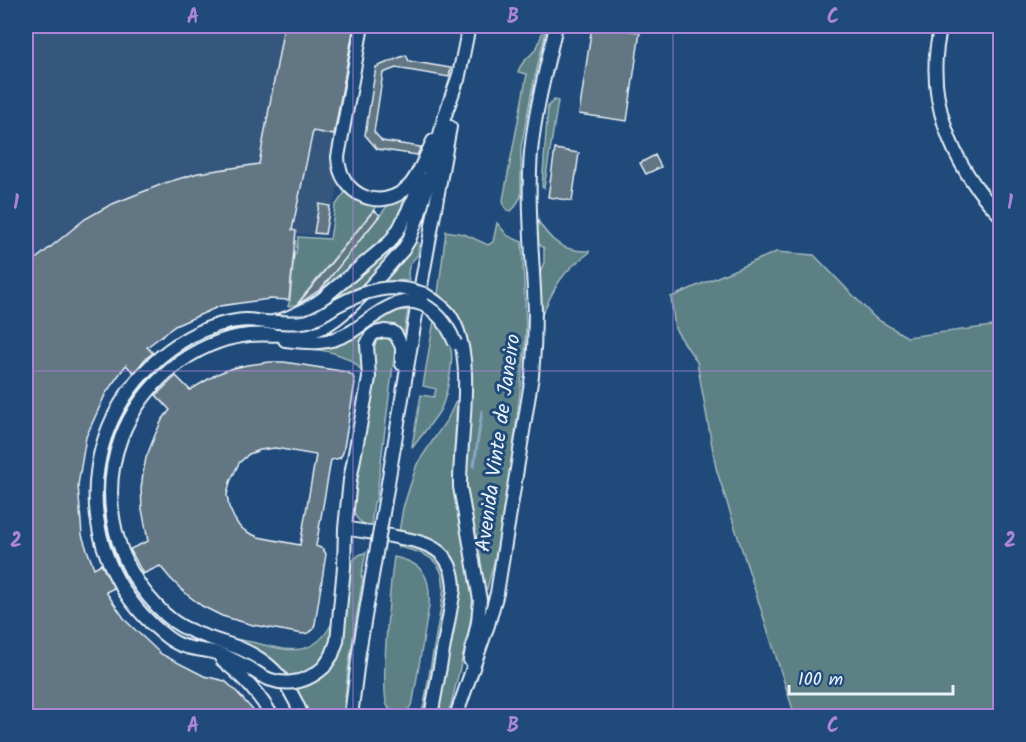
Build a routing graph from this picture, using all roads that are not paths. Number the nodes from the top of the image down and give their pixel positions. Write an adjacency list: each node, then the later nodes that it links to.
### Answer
1 (362, 26): 6 (street)
2 (469, 26): 5 (street)
3 (556, 26): 15 (street, Avenida Vinte de Janeiro)
4 (940, 26): 8 (street)
5 (459, 75): 6 (street); 12 (street)
6 (444, 118): 7 (street)
7 (436, 152): 9 (street); 10 (street)
8 (1000, 215)
9 (273, 322): 11 (street, bridge); 14 (street)
10 (261, 335): 11 (street, bridge); 17 (street)
11 (458, 342): 15 (street)
12 (401, 407): 13 (street); 18 (street, bridge)
13 (345, 528): 14 (street, bridge); 19 (street)
14 (211, 652): 16 (street)
15 (466, 691): 20 (street, Avenida Vinte de Janeiro)
16 (272, 717)
17 (302, 717)
18 (351, 717)
19 (431, 717)
20 (456, 717)

